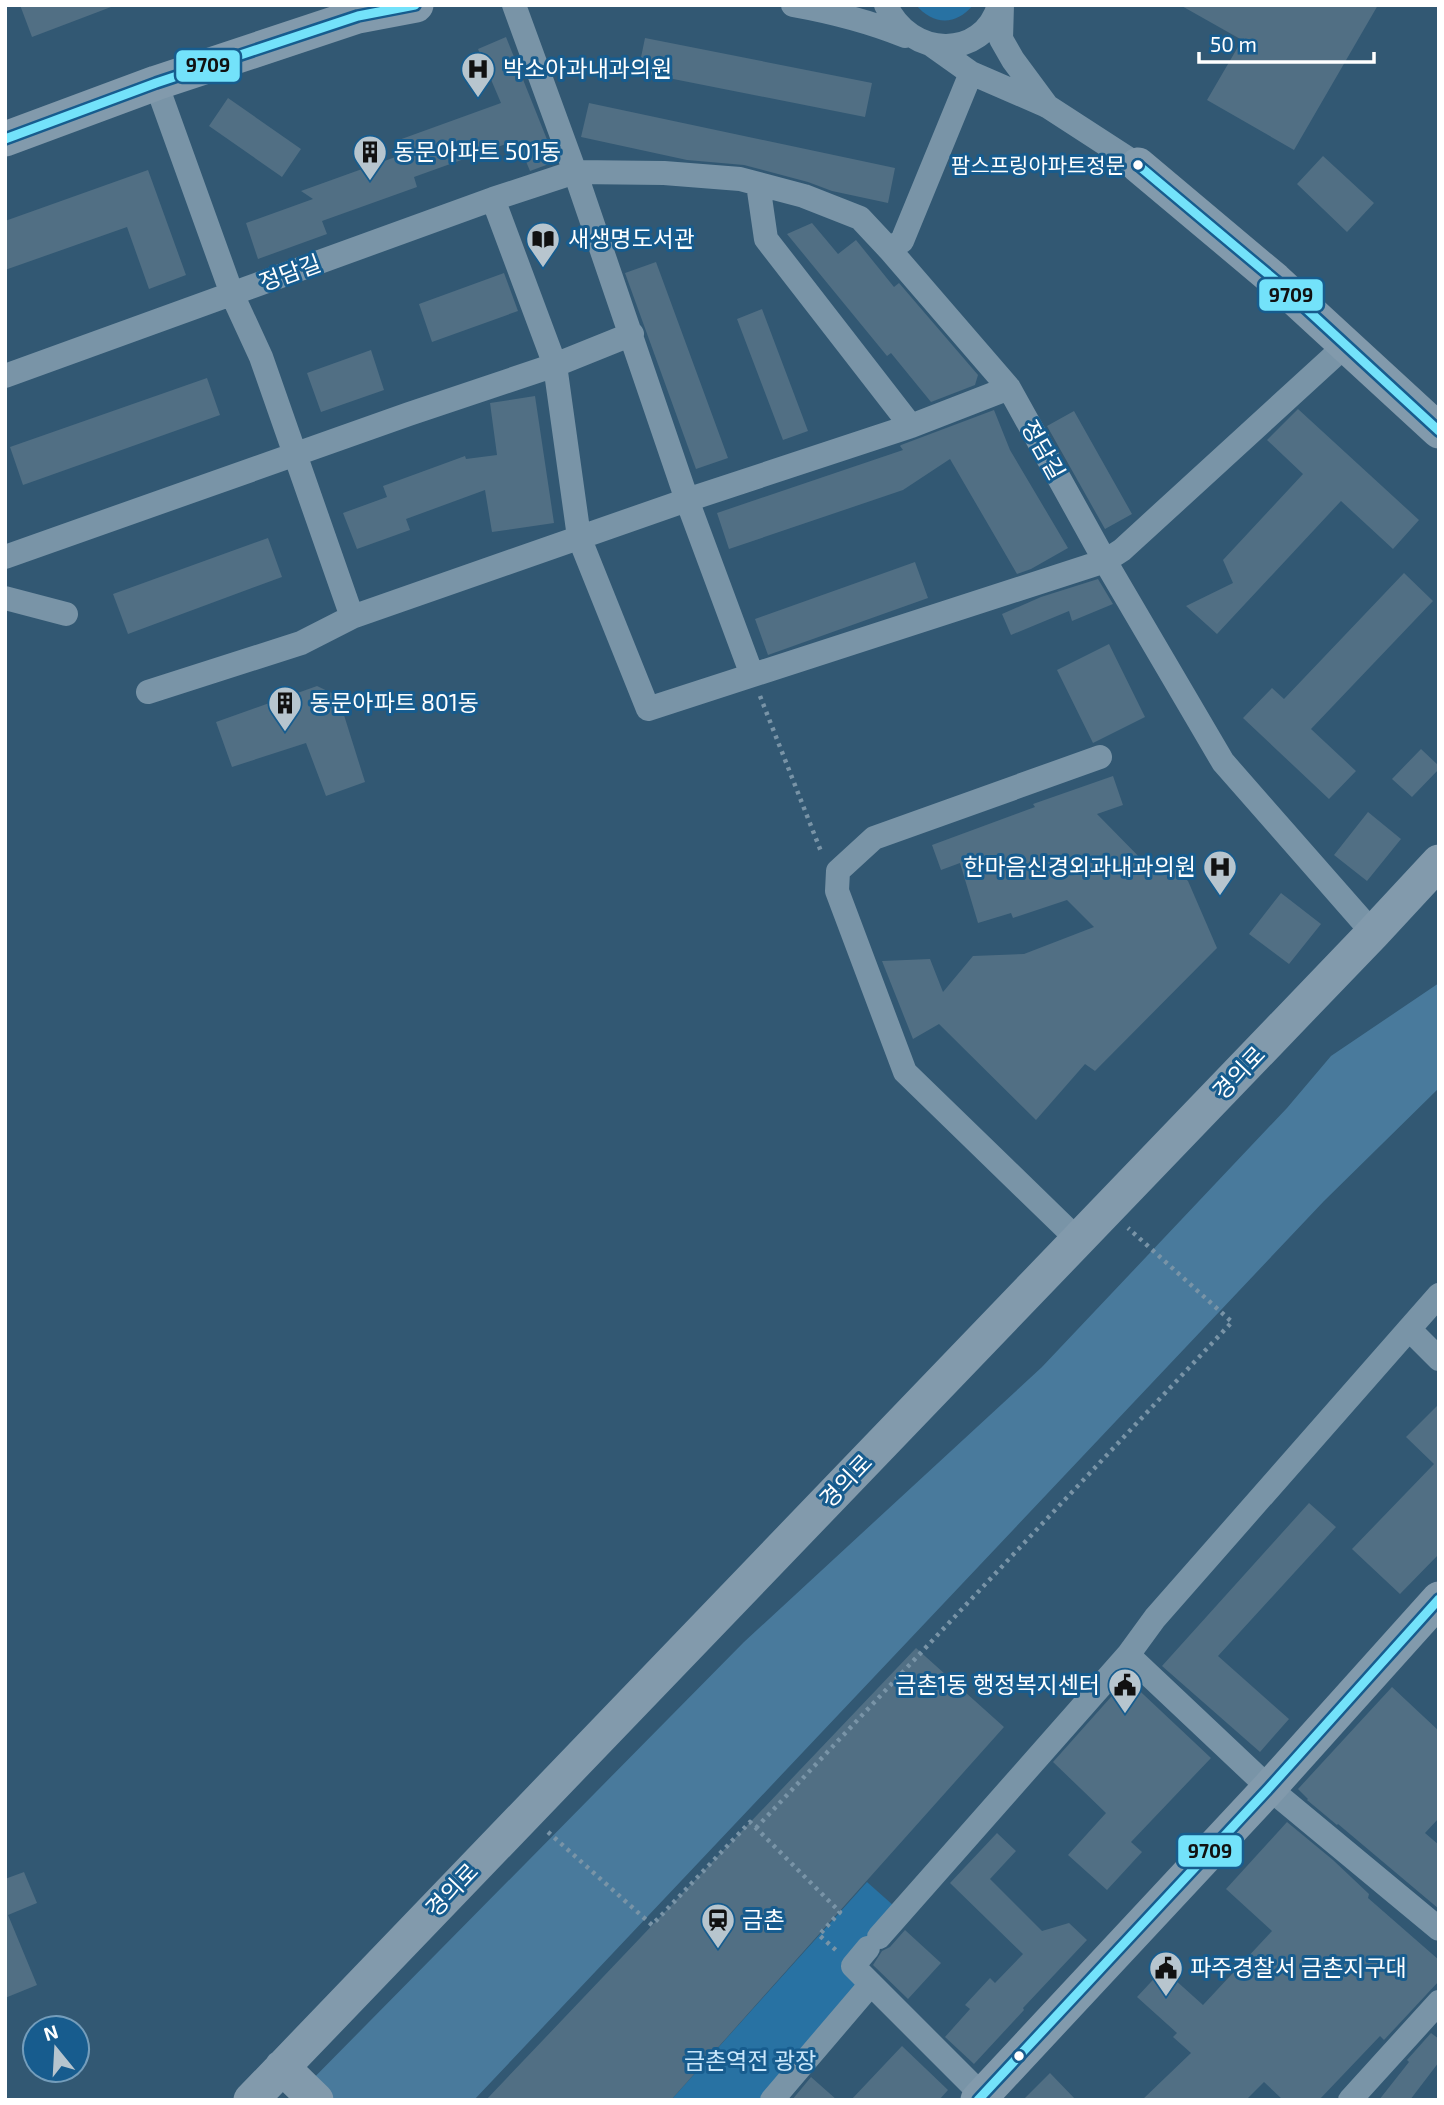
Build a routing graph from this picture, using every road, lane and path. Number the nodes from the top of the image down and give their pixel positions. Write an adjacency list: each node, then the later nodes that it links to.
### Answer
1 (416, 5): 9 (street)
2 (514, 5): 13 (street)
3 (793, 5): 6 (street)
4 (886, 5): 7 (street)
5 (1000, 5): 7 (street); 10 (street)
6 (846, 9): 7 (street)
7 (925, 43): 8 (street)
8 (971, 73): 10 (street); 16 (street)
9 (156, 83): 11 (street); 17 (street)
10 (1047, 106): 12 (street)
11 (5, 139)
12 (1138, 165): 19 (street)
13 (575, 172): 14 (street, 정담길); 15 (street, 정담길); 18 (street)
14 (758, 184): 16 (street, 정담길); 23 (street)
15 (494, 199): 17 (street, 정담길); 20 (street)
16 (889, 249): 22 (street, 정담길)
17 (232, 294): 21 (street, 정담길); 25 (street)
18 (632, 334): 20 (street); 26 (street)
19 (1346, 345): 24 (street); 29 (street)
20 (555, 365): 25 (street); 27 (street)
21 (5, 376)
22 (1009, 388): 23 (street); 29 (street, 정담길)
23 (911, 426): 26 (street)
24 (1439, 431)
25 (296, 454): 28 (street); 32 (street)
26 (687, 500): 27 (street); 33 (street)
27 (579, 537): 32 (street); 33 (street)
28 (5, 557)
29 (1105, 561): 33 (street); 38 (street, 정담길)
30 (5, 598): 31 (street)
31 (66, 614)
32 (352, 617): 34 (street)
33 (752, 675): 37 (path)
34 (148, 692)
35 (1100, 757): 37 (street)
36 (1439, 862): 38 (street, 경의로)
37 (836, 891): 40 (street)
38 (1373, 933): 40 (street, 경의로)
39 (1124, 1224): 48 (path)
40 (1078, 1240): 47 (street, 경의로)
41 (1439, 1295): 42 (street)
42 (1409, 1329): 43 (street); 45 (street)
43 (1439, 1359)
44 (1439, 1599): 46 (street)
45 (1128, 1655): 46 (street); 51 (street)
46 (1269, 1788): 49 (street); 54 (street)
47 (526, 1813): 48 (path); 53 (street, 경의로)
48 (757, 1828): 50 (path)
49 (1439, 1929)
50 (820, 1935)
51 (871, 1984): 54 (street); 57 (street)
52 (1439, 2002): 58 (street)
53 (282, 2067): 55 (street, 경의로); 56 (street)
54 (982, 2098)
55 (251, 2100)
56 (316, 2100)
57 (772, 2100)
58 (1350, 2100)

